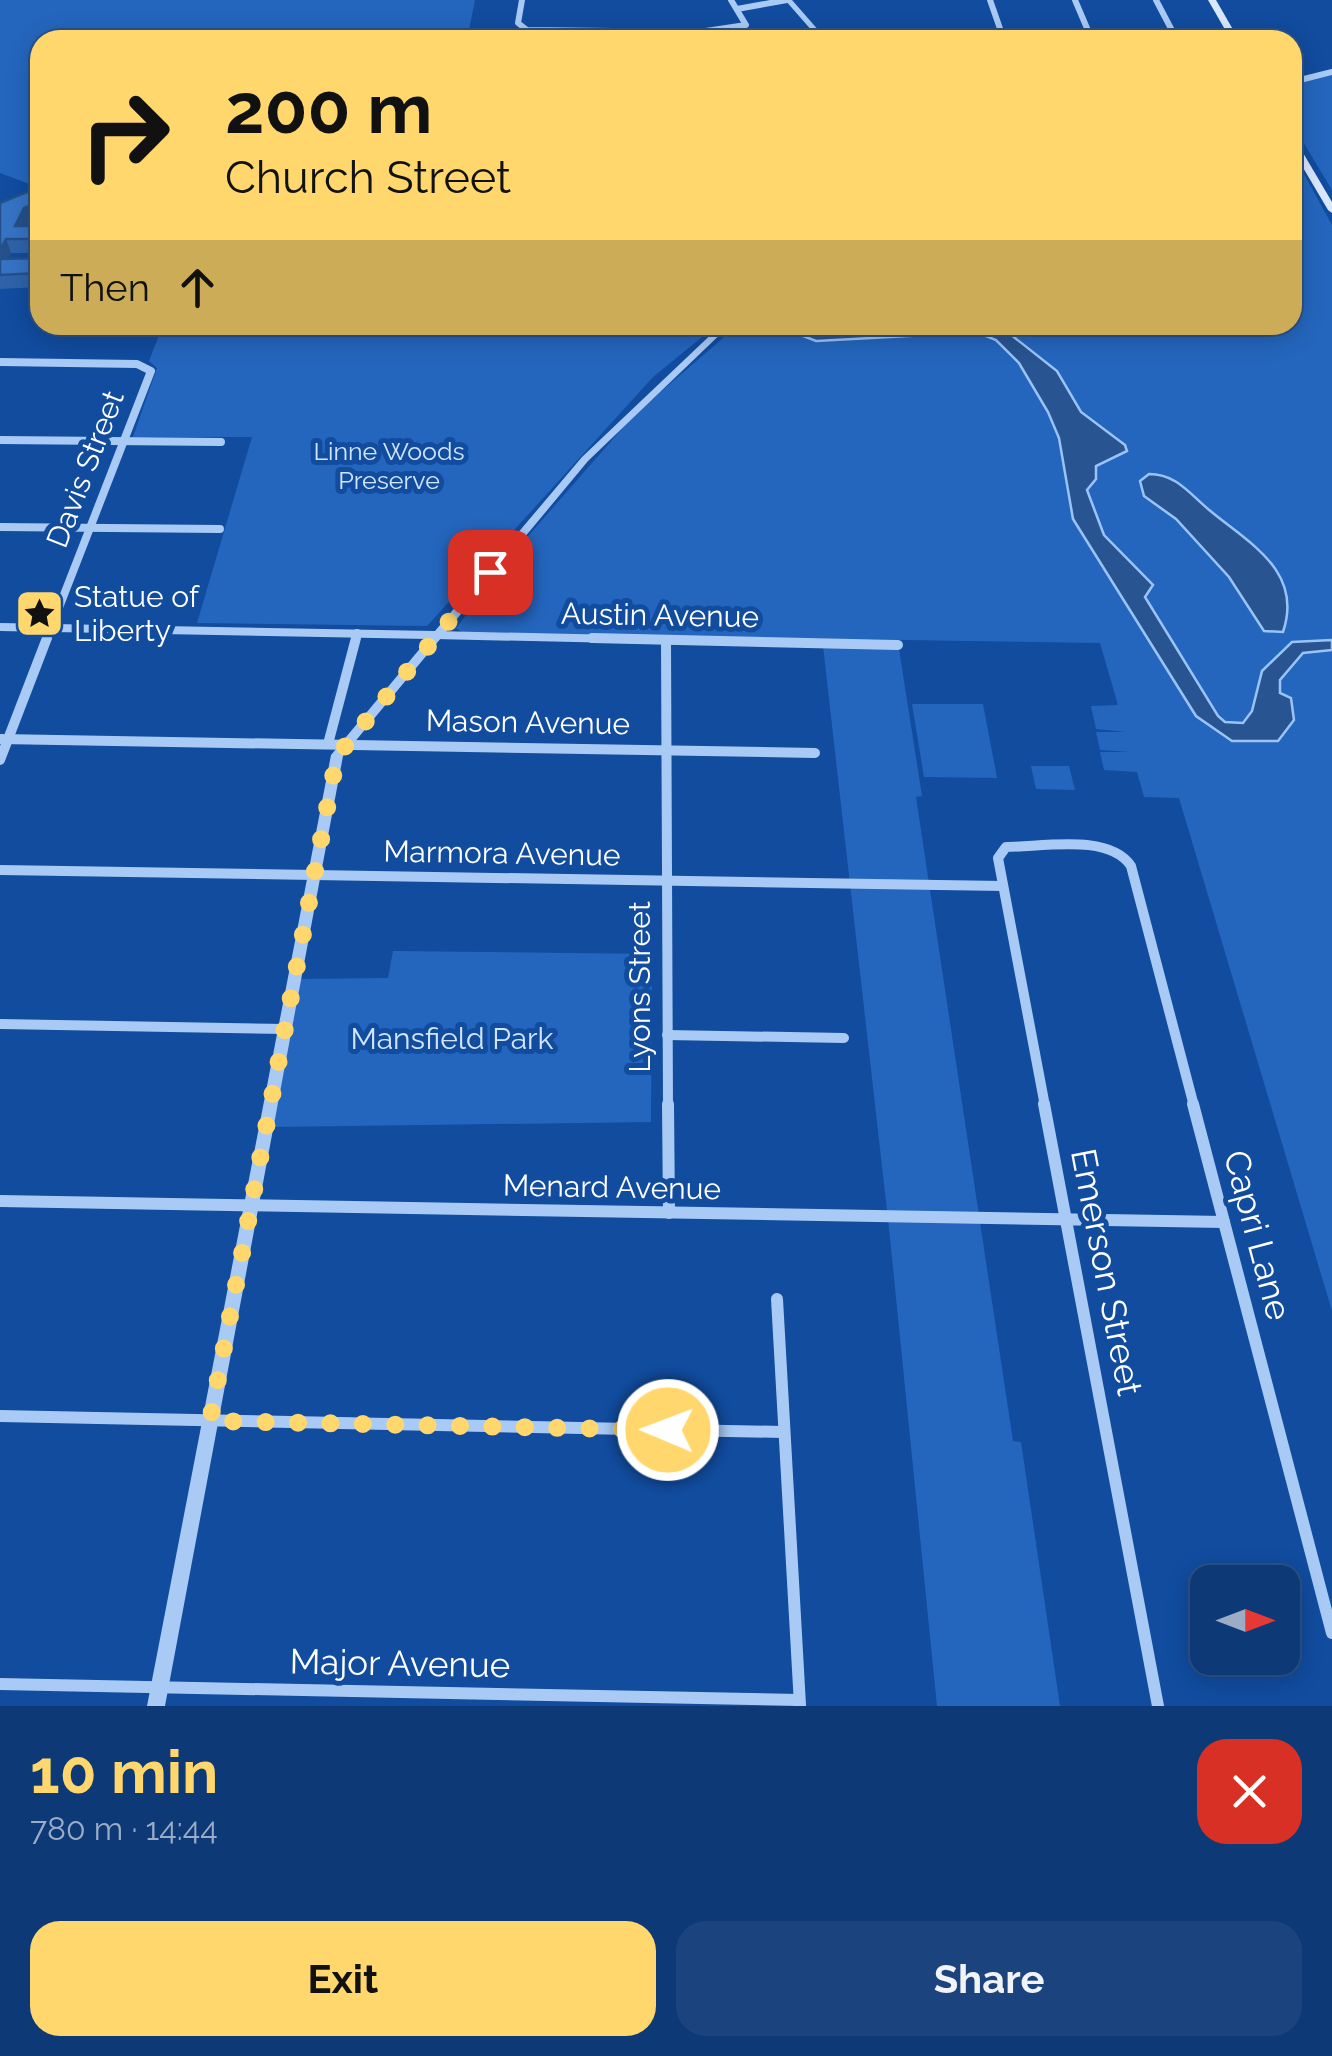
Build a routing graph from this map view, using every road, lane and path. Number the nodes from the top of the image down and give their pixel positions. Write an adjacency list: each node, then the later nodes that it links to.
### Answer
1 (522, 0): 9 (street)
2 (775, 0): 8 (street)
3 (788, 0): 8 (street); 11 (street)
4 (990, 0): 12 (street)
5 (1074, 0): 13 (street)
6 (1156, 0): 14 (street)
7 (1212, 0): 15 (main road)
8 (734, 4): 10 (street)
9 (612, 30)
10 (718, 30)
11 (815, 30)
12 (1000, 30)
13 (1088, 30)
14 (1171, 30)
15 (1229, 30)
16 (1332, 72): 17 (street)
17 (1302, 80)
18 (1302, 158): 19 (main road)
19 (1332, 210)
20 (715, 335): 31 (street)
21 (0, 362): 23 (street, Davis Street)
22 (0, 440): 23 (street)
23 (123, 442): 24 (street); 26 (street, Davis Street)
24 (221, 442)
25 (0, 527): 26 (street)
26 (89, 528): 27 (street); 29 (street, Davis Street)
27 (220, 529)
28 (0, 627): 29 (street, Austin Avenue)
29 (50, 628): 30 (street, Austin Avenue); 34 (street, Davis Street)
30 (357, 633): 31 (street, Austin Avenue); 35 (street)
31 (435, 635): 32 (street, Austin Avenue); 36 (street)
32 (666, 641): 33 (street, Austin Avenue); 37 (street, Lyons Street)
33 (898, 645)
34 (4, 739): 35 (street, Mason Avenue); 39 (street, Davis Street)
35 (328, 744): 36 (street, Mason Avenue)
36 (346, 744): 37 (street, Mason Avenue); 42 (street)
37 (666, 750): 38 (street, Mason Avenue); 43 (street, Lyons Street)
38 (815, 753)
39 (0, 760)
40 (1001, 850): 44 (street, Emerson Street); 53 (street, Capri Lane)
41 (0, 870): 42 (street, Marmora Avenue)
42 (314, 875): 43 (street, Marmora Avenue); 46 (street)
43 (666, 881): 44 (street, Marmora Avenue); 47 (street, Lyons Street)
44 (1003, 886): 52 (street, Emerson Street)
45 (0, 1024): 46 (street)
46 (285, 1028): 50 (street)
47 (667, 1035): 48 (street); 51 (street, Lyons Street)
48 (844, 1038)
49 (0, 1201): 50 (street, Menard Avenue)
50 (252, 1206): 51 (street, Menard Avenue); 56 (street)
51 (669, 1213): 52 (street, Menard Avenue)
52 (1066, 1220): 53 (street, Menard Avenue); 63 (street, Emerson Street)
53 (1224, 1222): 58 (street, Capri Lane)
54 (777, 1299): 57 (street)
55 (0, 1416): 56 (street)
56 (210, 1421): 57 (street); 60 (street)
57 (782, 1432): 61 (street)
58 (1332, 1633)
59 (0, 1684): 60 (street, Major Avenue)
60 (159, 1689): 61 (street, Major Avenue); 62 (street)
61 (800, 1703)
62 (156, 1706)
63 (1158, 1706)

